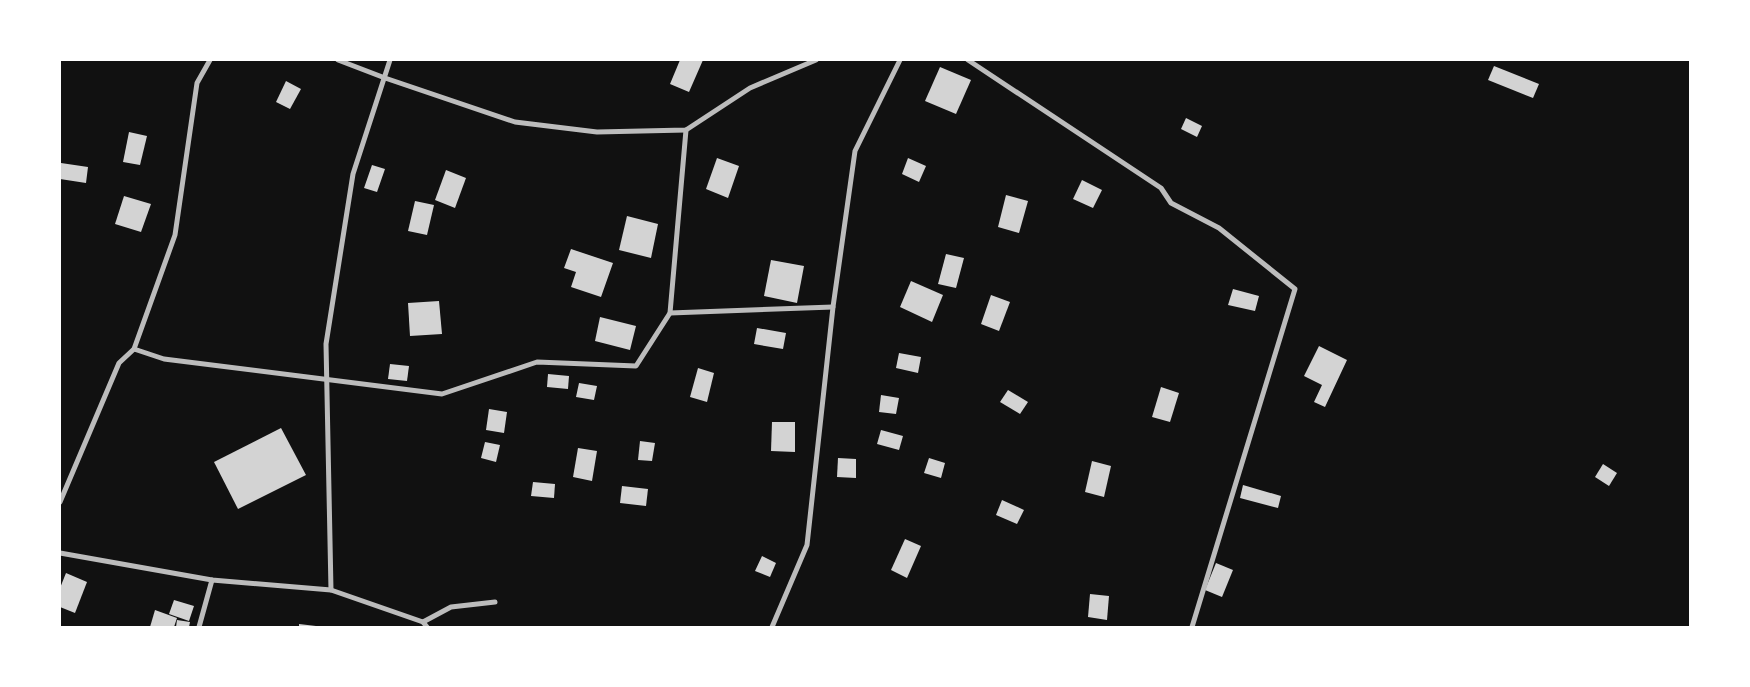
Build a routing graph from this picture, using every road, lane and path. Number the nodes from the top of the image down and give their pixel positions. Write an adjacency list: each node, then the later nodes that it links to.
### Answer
1 (210, 60): 11 (street)
2 (338, 60): 7 (street)
3 (390, 60): 7 (street)
4 (816, 60): 8 (street)
5 (900, 60): 9 (street)
6 (968, 60): 21 (street)
7 (384, 78): 8 (street); 12 (street)
8 (686, 130): 10 (street)
9 (833, 307): 10 (street); 20 (street)
10 (670, 313): 12 (street)
11 (134, 349): 12 (street); 13 (street)
12 (328, 379): 16 (street)
13 (60, 502)
14 (60, 553): 15 (street)
15 (212, 580): 16 (street); 19 (street)
16 (331, 590): 18 (street)
17 (496, 602): 18 (street)
18 (425, 625)
19 (199, 627)
20 (772, 627)
21 (1192, 627)

